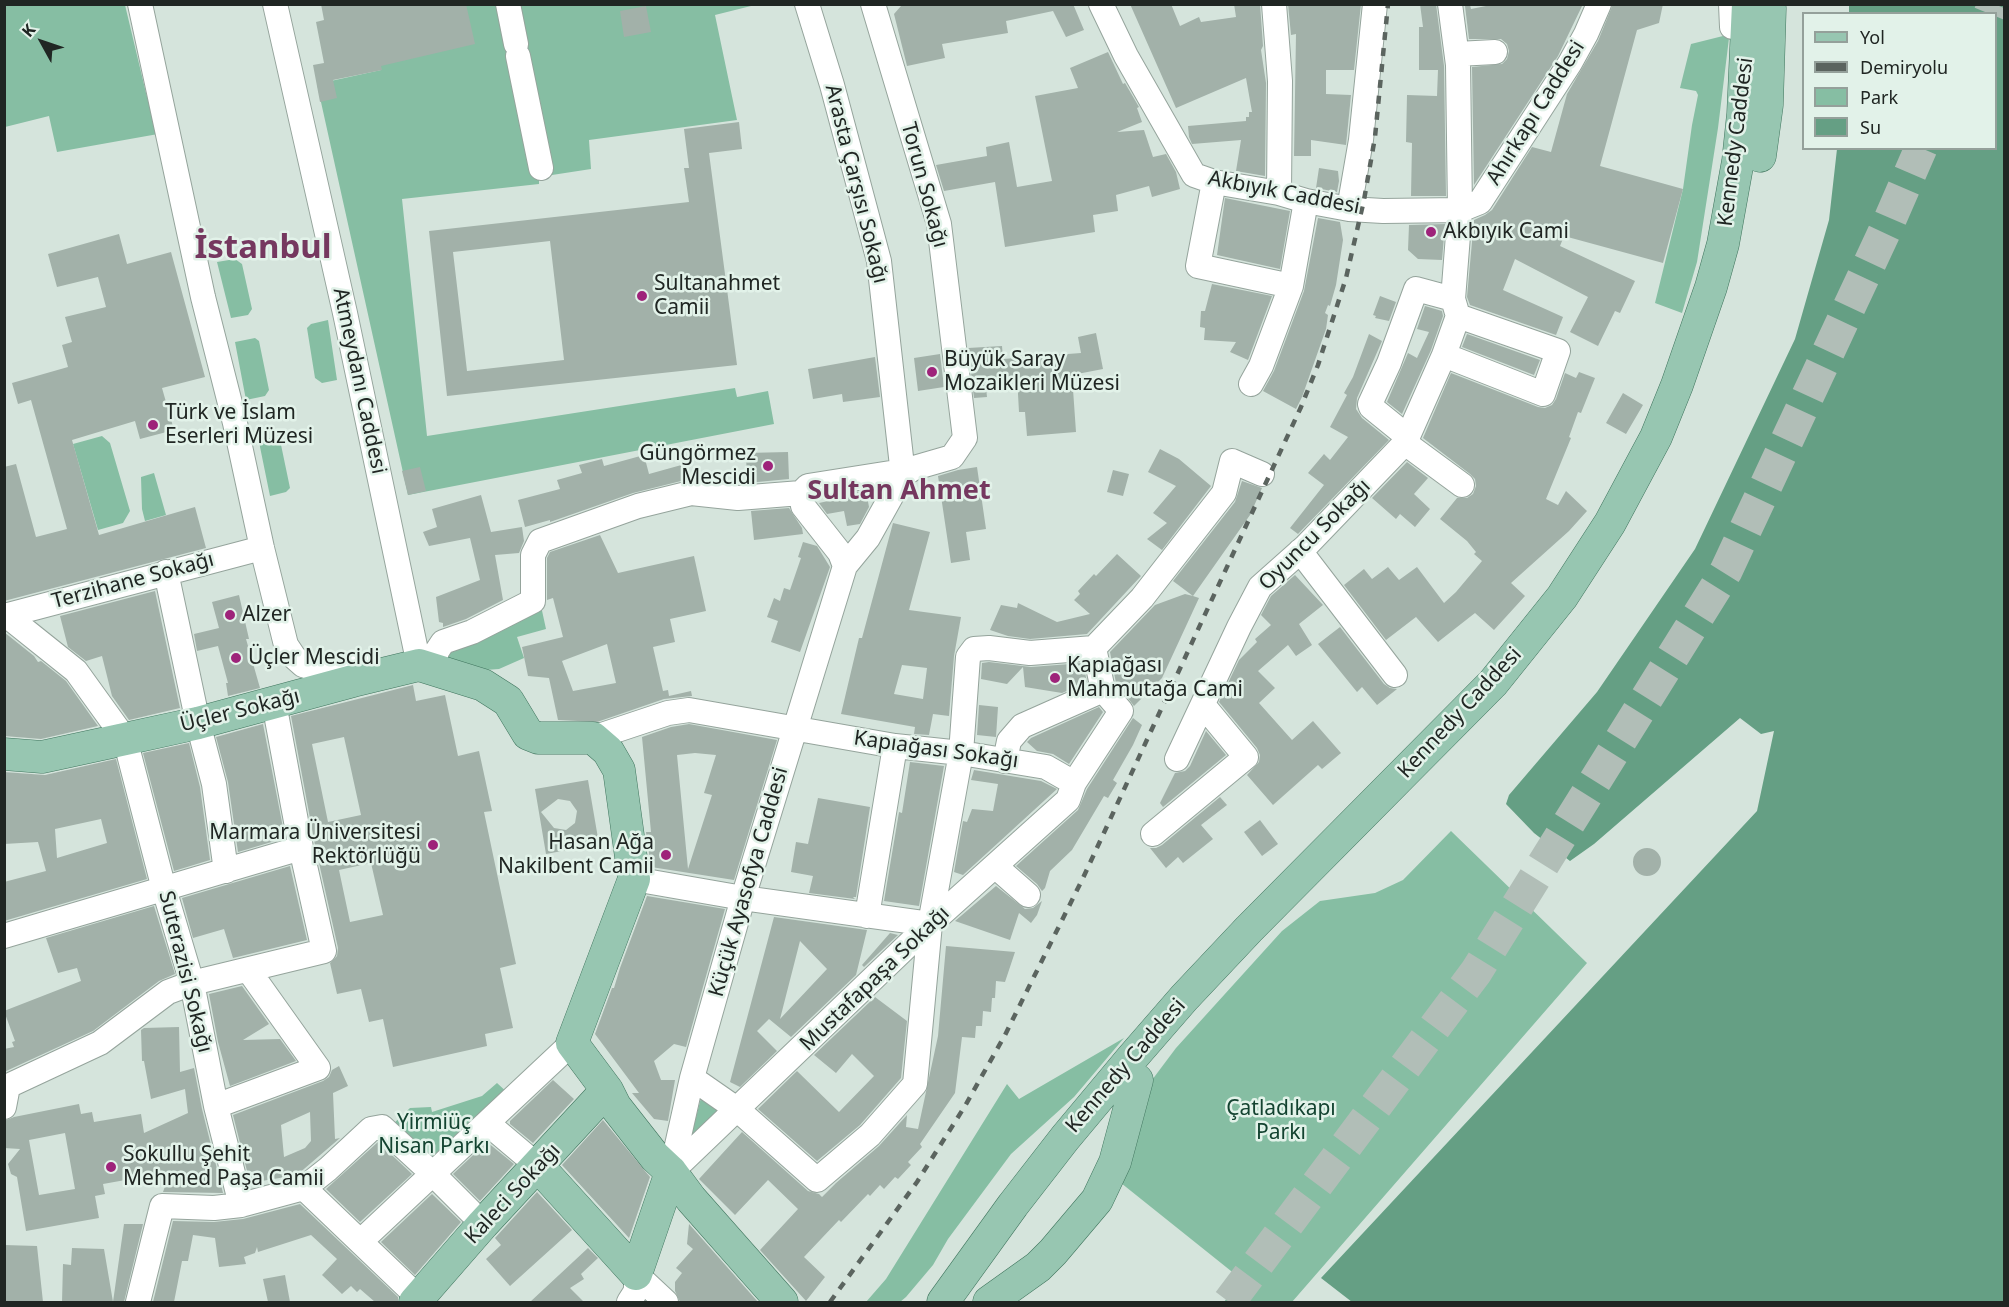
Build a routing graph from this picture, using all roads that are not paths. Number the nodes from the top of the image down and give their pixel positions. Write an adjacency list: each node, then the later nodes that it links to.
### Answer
1 (140, 4): 29 (street)
2 (275, 4): 37 (street, Atmeydanı Caddesi)
3 (508, 4): 14 (street)
4 (873, 4): 25 (street, Torun Sokağı)
5 (1101, 4): 15 (street, Akbıyık Caddesi)
6 (1274, 4): 16 (street)
7 (1375, 4): 18 (street)
8 (1599, 4): 19 (street, Ahırkapı Caddesi)
9 (1453, 5): 13 (street, Oyuncu Sokağı)
10 (808, 6): 25 (street, Arasta Çarşısı Sokağı)
11 (1746, 13): 67 (main road, Kennedy Caddesi); 73 (main road, Kennedy Caddesi)
12 (1495, 52): 13 (street)
13 (1457, 54): 19 (street, Oyuncu Sokağı)
14 (541, 168)
15 (1214, 183): 16 (street, Akbıyık Caddesi); 20 (street)
16 (1279, 193): 17 (street, Akbıyık Caddesi)
17 (1306, 201): 18 (street, Akbıyık Caddesi); 20 (street)
18 (1349, 209): 19 (street, Akbıyık Caddesi)
19 (1460, 210): 21 (street, Oyuncu Sokağı)
20 (1291, 286): 23 (street)
21 (1455, 307): 22 (street, Oyuncu Sokağı); 22 (street); 24 (street)
22 (1444, 355): 24 (street, Oyuncu Sokağı)
23 (1251, 384)
24 (1407, 440): 27 (street); 30 (street, Oyuncu Sokağı)
25 (903, 473): 28 (street); 31 (street, Küçük Ayasofya Caddesi)
26 (1262, 474): 34 (street)
27 (1462, 485)
28 (801, 493): 31 (street); 37 (street)
29 (262, 548): 32 (street, Terzihane Sokağı); 37 (street)
30 (1300, 551): 38 (street); 41 (street, Oyuncu Sokağı)
31 (844, 566): 43 (street, Küçük Ayasofya Caddesi)
32 (166, 572): 35 (street, Terzihane Sokağı); 42 (street)
33 (1172, 590): 34 (street)
34 (1142, 598): 36 (street)
35 (5, 616): 45 (street)
36 (1094, 648): 39 (street); 47 (street)
37 (425, 663): 40 (main road, Üçler Sokağı); 44 (main road)
38 (1395, 675)
39 (1103, 690): 50 (street); 51 (street, Mustafapaşa Sokağı)
40 (274, 703): 42 (main road, Üçler Sokağı); 53 (street)
41 (1203, 705): 49 (street, Oyuncu Sokağı); 52 (street)
42 (198, 723): 45 (main road, Üçler Sokağı); 55 (street)
43 (795, 728): 44 (street, Kapıağası Sokağı); 46 (street, Kapıağası Sokağı); 59 (street, Küçük Ayasofya Caddesi)
44 (593, 738): 56 (main road)
45 (125, 739): 48 (main road, Üçler Sokağı); 57 (street, Suterazisi Sokağı)
46 (895, 746): 47 (street, Kapıağası Sokağı); 60 (street)
47 (961, 753): 50 (street, Kapıağası Sokağı); 61 (street)
48 (4, 754)
49 (1177, 759)
50 (1005, 761): 51 (street, Kapıağası Sokağı)
51 (1074, 783): 54 (street, Mustafapaşa Sokağı)
52 (1153, 834)
53 (301, 848): 55 (street); 63 (street)
54 (995, 866): 58 (street); 61 (street, Mustafapaşa Sokağı)
55 (226, 871): 57 (street)
56 (634, 879): 59 (street); 65 (main road)
57 (164, 890): 62 (street); 64 (street, Suterazisi Sokağı)
58 (1028, 896)
59 (743, 898): 60 (street); 66 (street, Küçük Ayasofya Caddesi)
60 (867, 916): 61 (street)
61 (930, 924): 71 (street, Mustafapaşa Sokağı); 71 (street)
62 (4, 936)
63 (249, 971): 64 (street); 70 (street)
64 (192, 983): 69 (street); 70 (street, Suterazisi Sokağı)
65 (572, 1042): 68 (main road); 72 (street)
66 (692, 1078): 71 (street); 76 (street, Küçük Ayasofya Caddesi)
67 (1137, 1080): 73 (main road, Kennedy Caddesi); 74 (main road)
68 (607, 1090): 75 (main road, Kaleci Sokağı); 76 (main road)
69 (6, 1093)
70 (216, 1106): 80 (street, Suterazisi Sokağı)
71 (738, 1110): 76 (street, Mustafapaşa Sokağı)
72 (487, 1123): 75 (street); 77 (street)
73 (1078, 1137): 74 (main road); 84 (main road, Kennedy Caddesi); 92 (main road, Kennedy Caddesi)
74 (1115, 1162): 93 (main road)
75 (538, 1166): 81 (main road, Kaleci Sokağı); 85 (main road)
76 (671, 1173): 79 (main road); 82 (main road, Küçük Ayasofya Caddesi)
77 (433, 1174): 78 (street); 81 (street); 83 (street)
78 (304, 1188): 80 (street); 83 (street)
79 (691, 1199): 82 (main road); 89 (main road)
80 (241, 1205): 87 (street)
81 (483, 1224): 86 (main road, Kaleci Sokağı)
82 (648, 1237): 85 (main road, Küçük Ayasofya Caddesi)
83 (361, 1241): 86 (street)
84 (971, 1264): 90 (main road); 91 (main road, Kennedy Caddesi)
85 (632, 1288): 88 (street)
86 (417, 1300)
87 (138, 1302)
88 (666, 1302)
89 (782, 1302)
90 (937, 1302)
91 (943, 1302)
92 (968, 1302)
93 (989, 1302)

